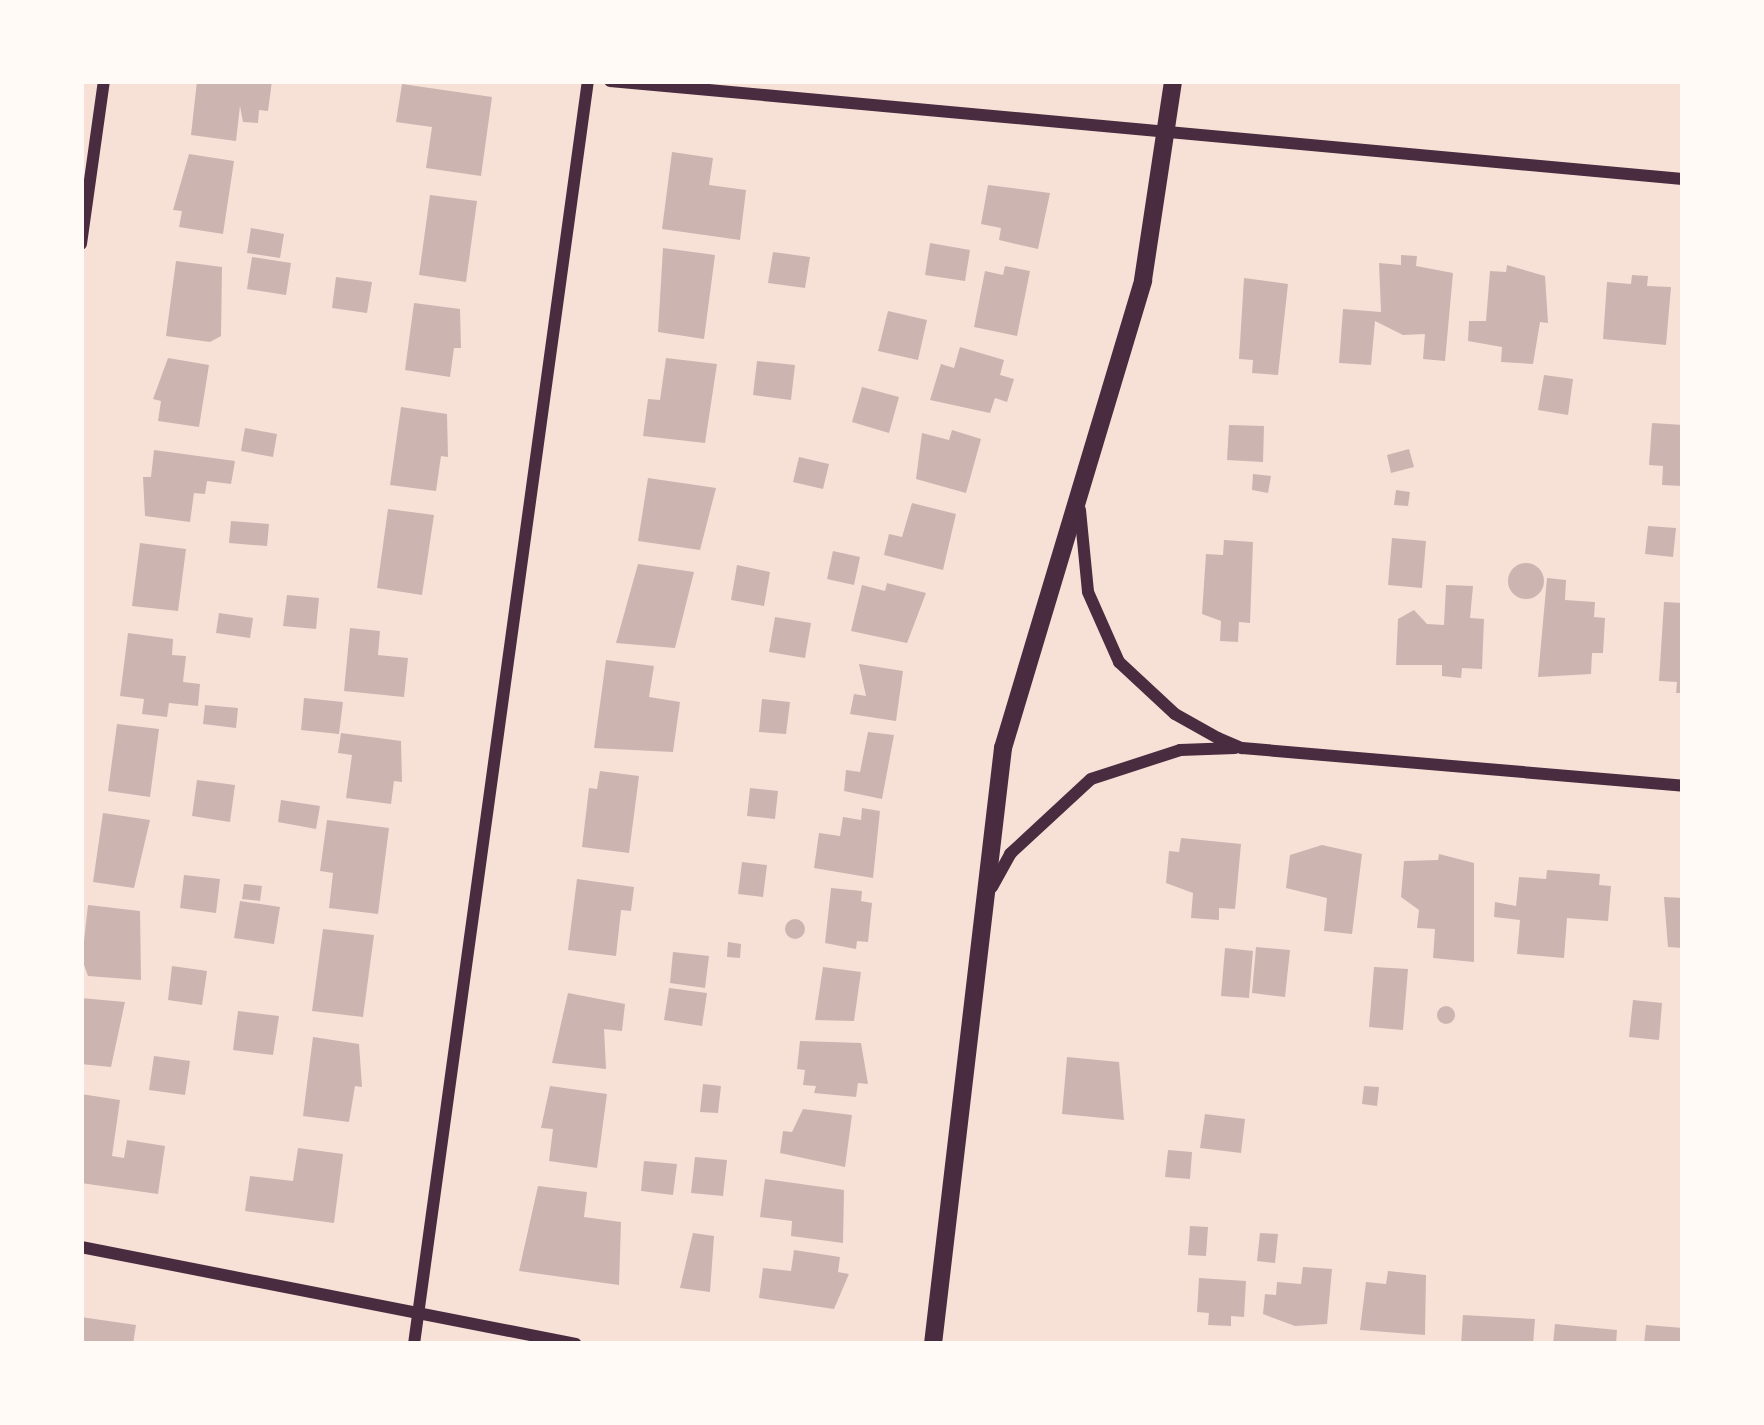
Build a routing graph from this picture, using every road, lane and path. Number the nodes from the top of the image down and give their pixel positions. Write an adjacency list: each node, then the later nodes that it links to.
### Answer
1 (104, 81): 7 (street)
2 (588, 81): 13 (street)
3 (610, 81): 5 (street)
4 (1173, 81): 5 (main road)
5 (1168, 133): 6 (street); 8 (main road)
6 (1683, 179)
7 (81, 244)
8 (1079, 496): 9 (street); 11 (main road)
9 (1242, 748): 10 (street); 11 (street)
10 (1683, 787)
11 (979, 911): 16 (main road)
12 (81, 1247): 13 (street)
13 (418, 1314): 14 (street); 15 (street)
14 (414, 1344)
15 (576, 1344)
16 (933, 1344)

